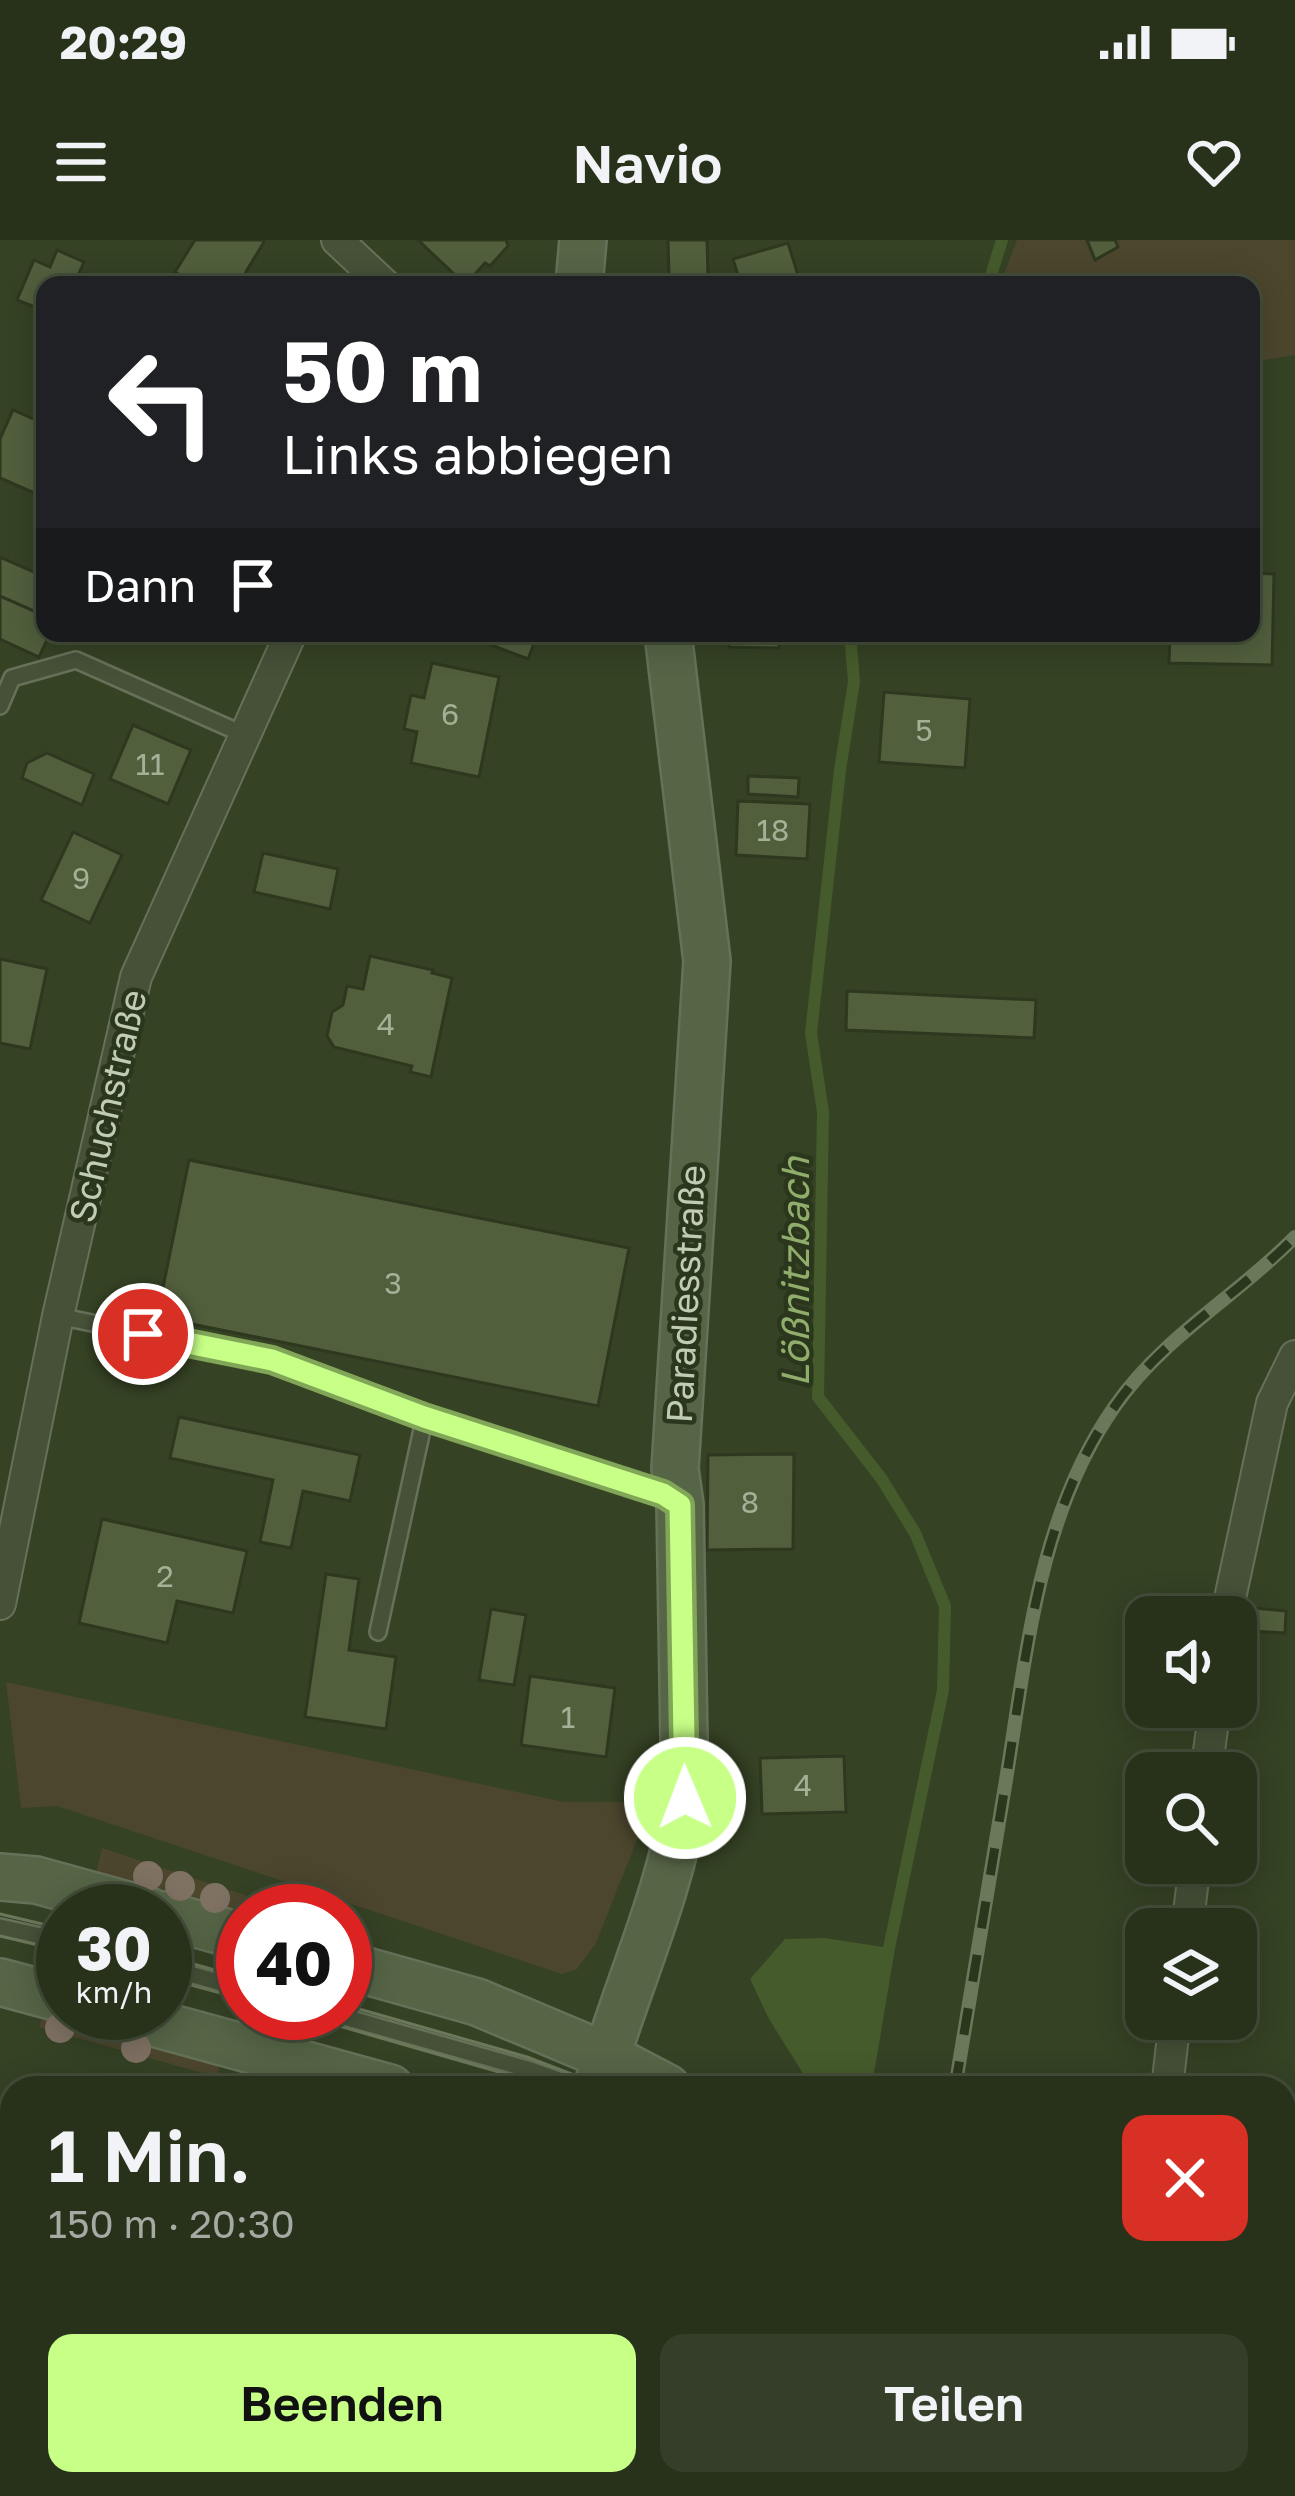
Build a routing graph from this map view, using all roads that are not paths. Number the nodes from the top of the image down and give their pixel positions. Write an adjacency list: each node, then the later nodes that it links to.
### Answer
1 (337, 240): 3 (street)
2 (583, 240): 4 (street)
3 (375, 276)
4 (579, 276)
5 (286, 642): 8 (street, Schuchstraße)
6 (669, 642): 12 (street, Paradiesstraße)
7 (0, 706): 8 (lane)
8 (244, 735): 9 (street, Schuchstraße)
9 (58, 1316): 11 (lane); 14 (street, Schuchstraße)
10 (1295, 1356): 13 (street)
11 (424, 1417): 12 (lane); 15 (lane)
12 (680, 1505): 29 (street, Paradiesstraße)
13 (1231, 1596)
14 (0, 1604)
15 (378, 1632)
16 (0, 1877): 17 (street)
17 (50, 1884)
18 (0, 1927): 19 (lane)
19 (36, 1936)
20 (372, 1973): 28 (street)
21 (0, 1982): 22 (street)
22 (36, 1992)
23 (372, 2025): 27 (lane)
24 (192, 2034): 26 (street)
25 (1173, 2040): 30 (street)
26 (346, 2076)
27 (586, 2076)
28 (593, 2076)
29 (595, 2076)
30 (1168, 2076)

